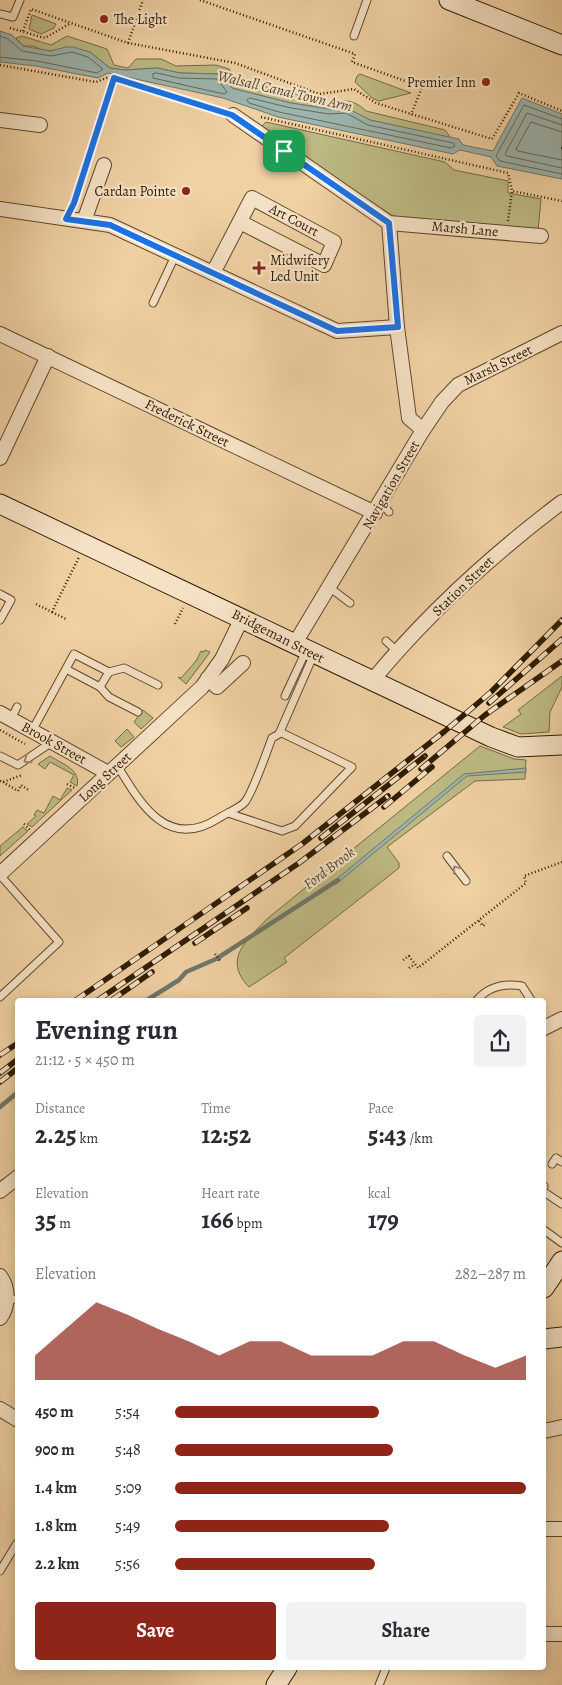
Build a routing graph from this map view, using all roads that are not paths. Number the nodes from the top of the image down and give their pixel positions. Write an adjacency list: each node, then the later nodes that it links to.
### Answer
1 (20, 0): 4 (lane)
2 (367, 0): 5 (lane)
3 (449, 0): 6 (street)
4 (0, 14)
5 (354, 36)
6 (562, 45)
7 (232, 115): 14 (street)
8 (0, 120): 9 (street)
9 (40, 125)
10 (104, 165): 12 (street)
11 (0, 209): 12 (street)
12 (84, 221): 16 (street)
13 (240, 222): 13 (street, Art Court); 17 (street, Art Court)
14 (389, 223): 15 (street, Marsh Lane); 19 (street, Navigation Street)
15 (541, 236)
16 (175, 256): 17 (street); 18 (lane)
17 (213, 273): 19 (street)
18 (153, 303)
19 (398, 327): 23 (street, Navigation Street)
20 (562, 333): 23 (street, Marsh Street)
21 (0, 334): 22 (street, Frederick Street)
22 (48, 356): 24 (street); 27 (street, Frederick Street)
23 (423, 430): 27 (street, Navigation Street)
24 (0, 458)
25 (562, 502): 35 (street, Station Street)
26 (0, 504): 31 (street, Bridgeman Street)
27 (381, 509): 28 (street, Navigation Street)
28 (330, 587): 30 (lane); 34 (street, Navigation Street)
29 (0, 594): 32 (lane)
30 (350, 603)
31 (242, 618): 34 (street, Bridgeman Street); 39 (street, Long Street)
32 (0, 620)
33 (386, 641): 35 (lane)
34 (304, 650): 40 (street, Bridgeman Street); 43 (lane); 47 (lane)
35 (396, 651): 40 (street, Station Street)
36 (243, 663): 39 (street)
37 (66, 669): 38 (lane); 42 (lane); 46 (lane)
38 (109, 672): 41 (lane); 42 (lane)
39 (208, 678): 51 (street, Long Street)
40 (372, 681): 49 (street, Bridgeman Street)
41 (158, 684)
42 (100, 687): 44 (lane)
43 (285, 696)
44 (138, 712)
45 (9, 713): 46 (street, Brook Street)
46 (32, 731): 48 (street, Brook Street)
47 (280, 732): 52 (lane); 52 (lane)
48 (52, 742): 50 (lane, one-way to 50); 51 (street, Brook Street)
49 (562, 745)
50 (0, 756)
51 (113, 769): 52 (lane); 54 (street, Long Street)
52 (228, 813)
53 (447, 856): 55 (lane, one-way to 53)
54 (0, 874): 56 (lane)
55 (466, 881)
56 (0, 998)
57 (479, 998): 58 (lane)
58 (530, 998)
59 (562, 1162): 60 (lane)
60 (552, 1164)
61 (15, 1179): 62 (street)
62 (0, 1191)
63 (546, 1193): 64 (lane)
64 (562, 1204)
65 (546, 1231): 66 (lane)
66 (562, 1243)
67 (562, 1261): 69 (street)
68 (0, 1276): 70 (street)
69 (546, 1285)
70 (12, 1299): 71 (street)
71 (0, 1318)
72 (562, 1337): 73 (street)
73 (546, 1339)
74 (0, 1408): 75 (street)
75 (15, 1418)
76 (562, 1427): 77 (street)
77 (546, 1431)
78 (546, 1529): 79 (street)
79 (562, 1529)
80 (15, 1546): 81 (lane)
81 (0, 1571)
82 (546, 1634): 83 (street)
83 (562, 1634)
84 (286, 1670): 86 (street)
85 (385, 1670): 87 (lane)
86 (276, 1685)
87 (379, 1685)

